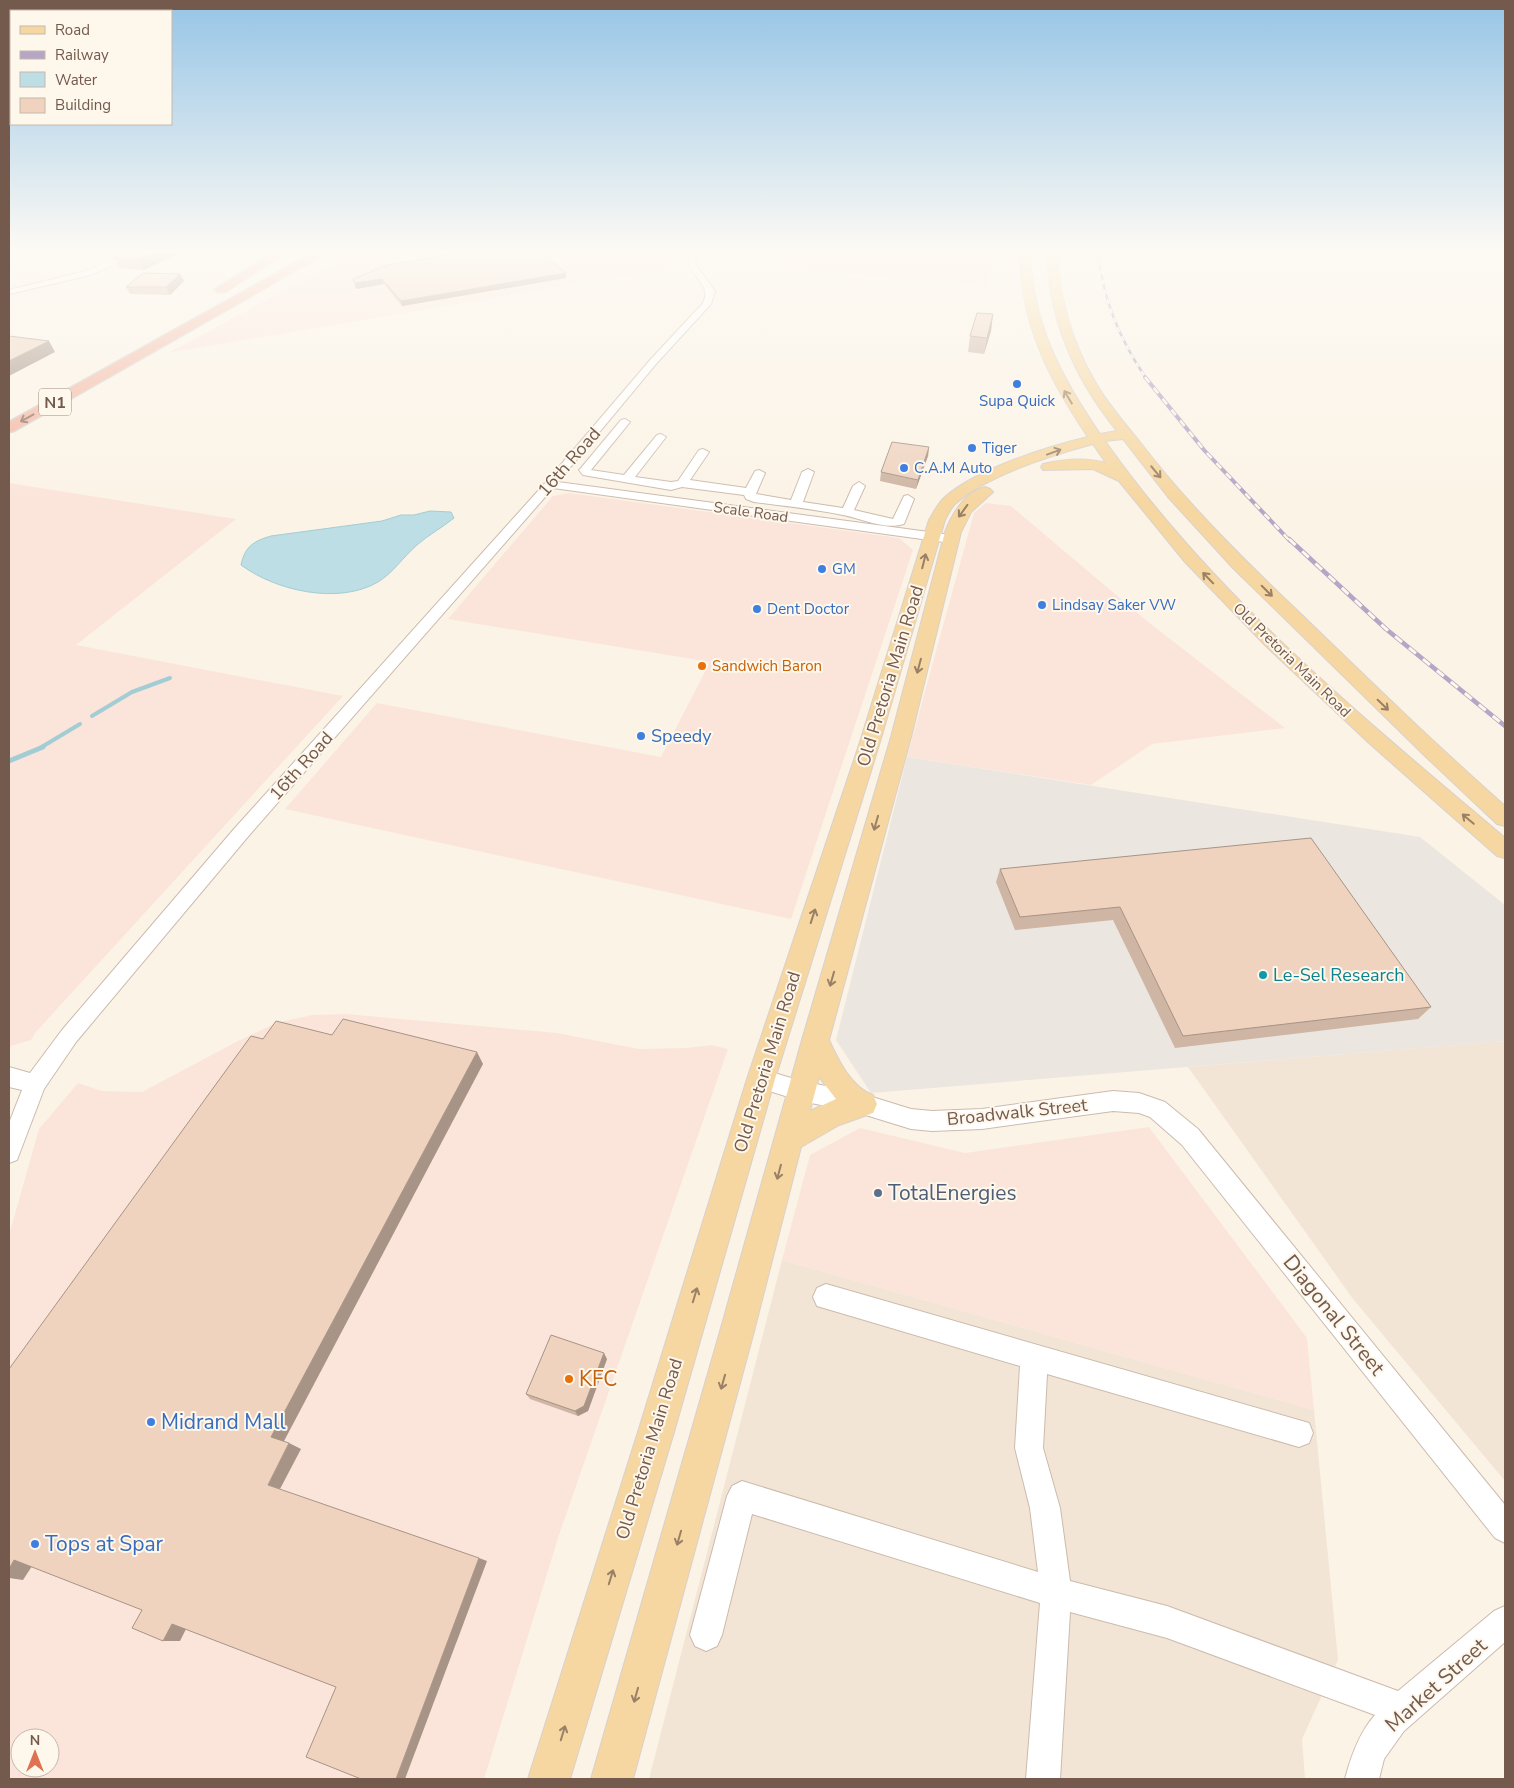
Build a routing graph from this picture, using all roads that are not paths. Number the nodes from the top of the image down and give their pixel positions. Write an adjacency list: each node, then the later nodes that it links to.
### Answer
1 (155, 333): 8 (highway, N1)
2 (178, 333): 7 (highway, N1)
3 (189, 333): 7 (highway)
4 (685, 333): 20 (street, 16th Road)
5 (1039, 333): 13 (main road, Old Pretoria Main Road, one-way to 5)
6 (1069, 333): 12 (main road, Old Pretoria Main Road)
7 (100, 377): 10 (highway, N1, one-way to 10)
8 (9, 412)
9 (625, 422): 18 (street)
10 (9, 428)
11 (661, 437): 18 (street)
12 (1130, 439): 13 (main road, Old Pretoria Main Road); 32 (main road, Old Pretoria Main Road, one-way to 32)
13 (1098, 443): 15 (main road, Old Pretoria Main Road); 23 (main road, Old Pretoria Main Road); 30 (main road, Old Pretoria Main Road, one-way to 13)
14 (703, 452): 19 (street)
15 (1048, 467): 23 (main road); 31 (main road, Old Pretoria Main Road, one-way to 31)
16 (808, 472): 26 (street)
17 (759, 473): 24 (street)
18 (627, 479): 19 (street)
19 (682, 483): 22 (street)
20 (550, 484): 27 (street, Scale Road); 37 (street, 16th Road)
21 (859, 486): 29 (street)
22 (717, 488): 24 (street); 27 (street); 28 (street)
23 (1132, 491): 33 (main road, Old Pretoria Main Road, one-way to 23)
24 (750, 492): 26 (street)
25 (908, 500): 29 (street)
26 (796, 503): 29 (street)
27 (700, 505): 28 (street, Scale Road)
28 (712, 506): 30 (street, Scale Road)
29 (848, 512)
30 (930, 537): 31 (street, Scale Road); 36 (main road, Old Pretoria Main Road, one-way to 30)
31 (951, 539): 34 (main road, Old Pretoria Main Road, one-way to 34)
32 (1505, 818)
33 (1505, 850)
34 (815, 1040): 38 (main road, Old Pretoria Main Road); 39 (main road)
35 (9, 1077): 37 (street)
36 (761, 1079): 38 (street, Broadwalk Street); 51 (main road, Old Pretoria Main Road, one-way to 36)
37 (35, 1084): 42 (street, 16th Road)
38 (801, 1091): 39 (street, Broadwalk Street); 41 (main road, Old Pretoria Main Road)
39 (859, 1103): 40 (street, Broadwalk Street); 41 (main road)
40 (1157, 1109): 46 (street, Diagonal Street)
41 (788, 1139): 52 (main road, Old Pretoria Main Road, one-way to 52)
42 (9, 1152)
43 (826, 1297): 44 (street)
44 (1034, 1357): 45 (street); 47 (street)
45 (1299, 1433)
46 (1505, 1528)
47 (1056, 1593): 49 (street); 50 (street); 53 (street)
48 (1505, 1622): 50 (street, Market Street)
49 (706, 1635)
50 (1403, 1709): 54 (street, Market Street)
51 (549, 1779)
52 (612, 1779)
53 (1044, 1779)
54 (1362, 1779)

